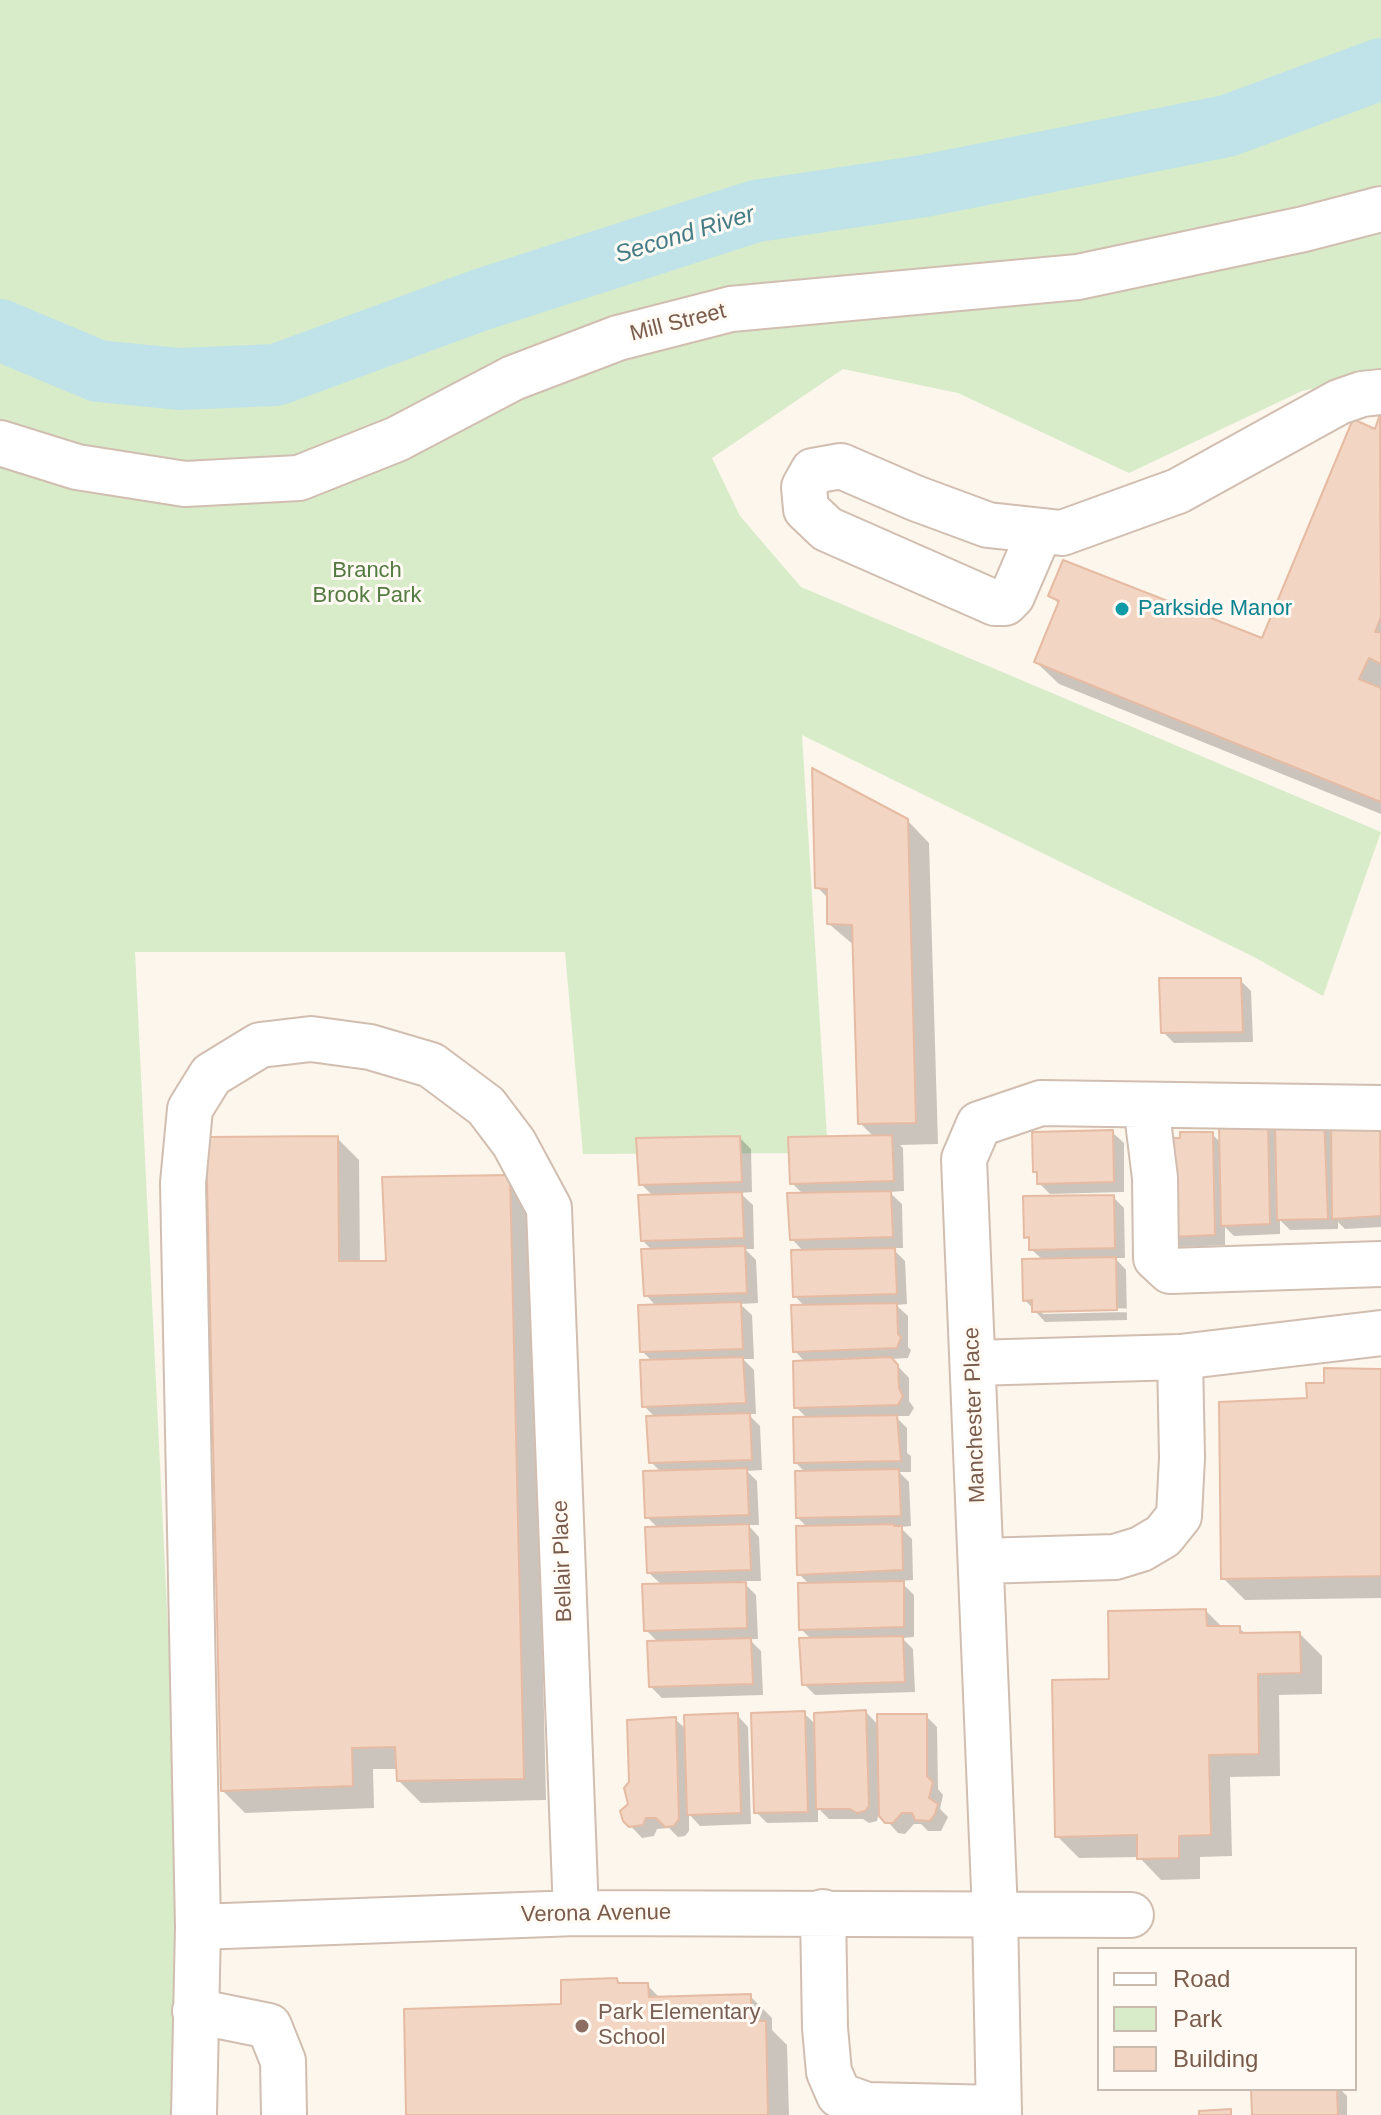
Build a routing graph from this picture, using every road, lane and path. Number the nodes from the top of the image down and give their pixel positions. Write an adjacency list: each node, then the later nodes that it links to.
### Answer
1 (1381, 209): 3 (street, Mill Street)
2 (1381, 392): 4 (street)
3 (0, 443)
4 (1040, 531): 4 (street)
5 (1146, 1105): 6 (street, Manchester Place); 7 (street); 10 (street, Manchester Place)
6 (1381, 1108)
7 (1381, 1264)
8 (1381, 1333): 9 (street)
9 (1180, 1357): 10 (street); 11 (street)
10 (973, 1363): 11 (street, Manchester Place)
11 (981, 1561): 14 (street, Manchester Place)
12 (823, 1912): 13 (street, Verona Avenue); 14 (street, Verona Avenue); 18 (street)
13 (576, 1913): 16 (street, Verona Avenue); 16 (street, Bellair Place)
14 (995, 1913): 15 (street, Verona Avenue); 18 (street, Manchester Place)
15 (1131, 1915)
16 (198, 1927): 17 (street)
17 (195, 2011): 19 (street); 20 (street)
18 (999, 2111)
19 (194, 2115)
20 (284, 2115)

